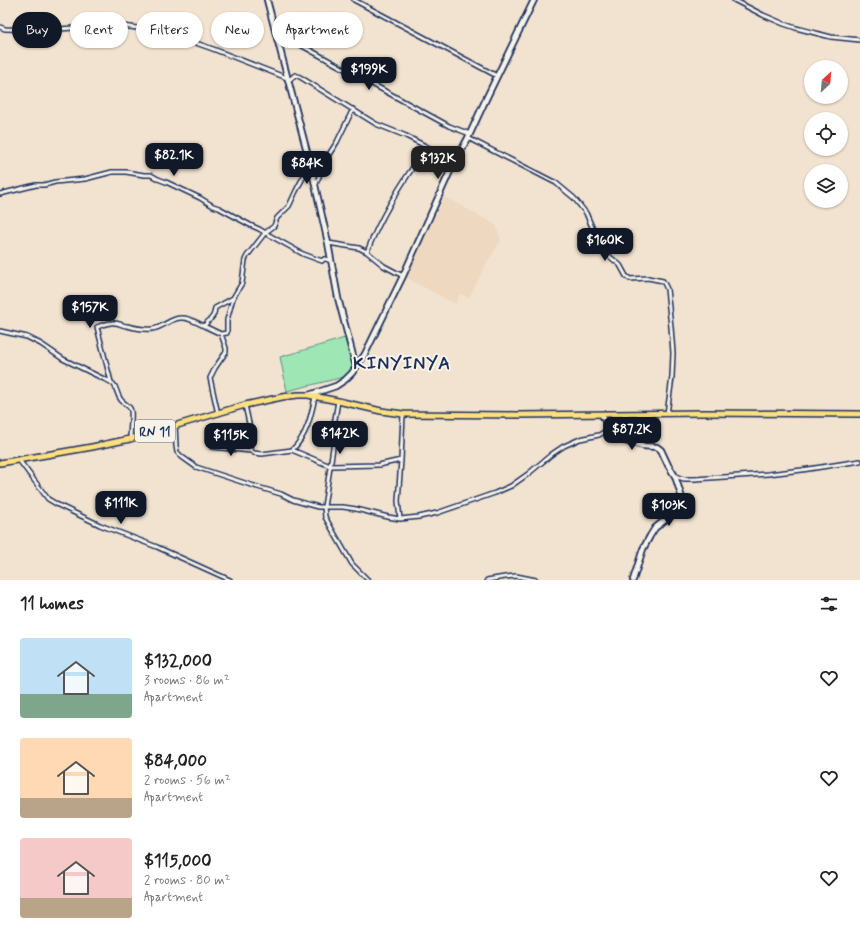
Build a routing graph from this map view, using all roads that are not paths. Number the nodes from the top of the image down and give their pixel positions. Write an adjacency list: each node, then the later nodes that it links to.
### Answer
1 (267, 0): 5 (main road)
2 (354, 0): 10 (street)
3 (534, 0): 10 (main road)
4 (734, 0): 7 (street)
5 (272, 19)
6 (0, 27): 11 (street)
7 (860, 40)
8 (280, 48): 11 (main road)
9 (306, 48): 13 (street)
10 (497, 76): 13 (main road)
11 (288, 80): 12 (street); 15 (main road)
12 (353, 109): 14 (street); 17 (street)
13 (469, 136): 16 (main road); 36 (street)
14 (427, 147): 16 (street); 21 (street)
15 (311, 167): 17 (main road); 19 (street)
16 (451, 169): 23 (main road)
17 (315, 186): 20 (main road)
18 (0, 194): 19 (street)
19 (266, 233): 22 (street); 24 (street)
20 (328, 243): 21 (street); 22 (main road)
21 (367, 252): 23 (street)
22 (331, 262): 28 (main road)
23 (403, 276): 28 (main road)
24 (233, 298): 25 (street); 27 (street)
25 (204, 326): 27 (street); 29 (street)
26 (0, 331): 29 (street)
27 (221, 334): 34 (street)
28 (356, 367): 30 (main road)
29 (110, 382): 41 (street)
30 (308, 395): 31 (main road, RN 11); 33 (main road, RN 11)
31 (315, 397): 32 (main road, RN 11); 43 (street)
32 (338, 401): 35 (main road, RN 11); 49 (street)
33 (245, 405): 34 (main road, RN 11); 44 (street)
34 (218, 414): 39 (main road, RN 11)
35 (403, 414): 38 (main road, RN 11); 46 (street)
36 (667, 414): 37 (main road, RN 11); 38 (main road, RN 11)
37 (860, 414)
38 (602, 415): 40 (main road)
39 (175, 425): 41 (main road, RN 11); 51 (street)
40 (609, 429): 50 (main road); 52 (street)
41 (130, 439): 45 (main road, RN 11)
42 (212, 447): 44 (street)
43 (292, 450): 44 (street); 49 (street)
44 (251, 451)
45 (18, 460): 48 (main road, RN 11); 53 (street)
46 (401, 460): 49 (street); 52 (street)
47 (860, 461): 50 (street)
48 (0, 463)
49 (330, 466): 51 (street)
50 (675, 476): 57 (main road)
51 (324, 507): 52 (street); 54 (street)
52 (400, 519)
53 (230, 580)
54 (368, 580)
55 (487, 580): 56 (street)
56 (536, 580)
57 (634, 580)

